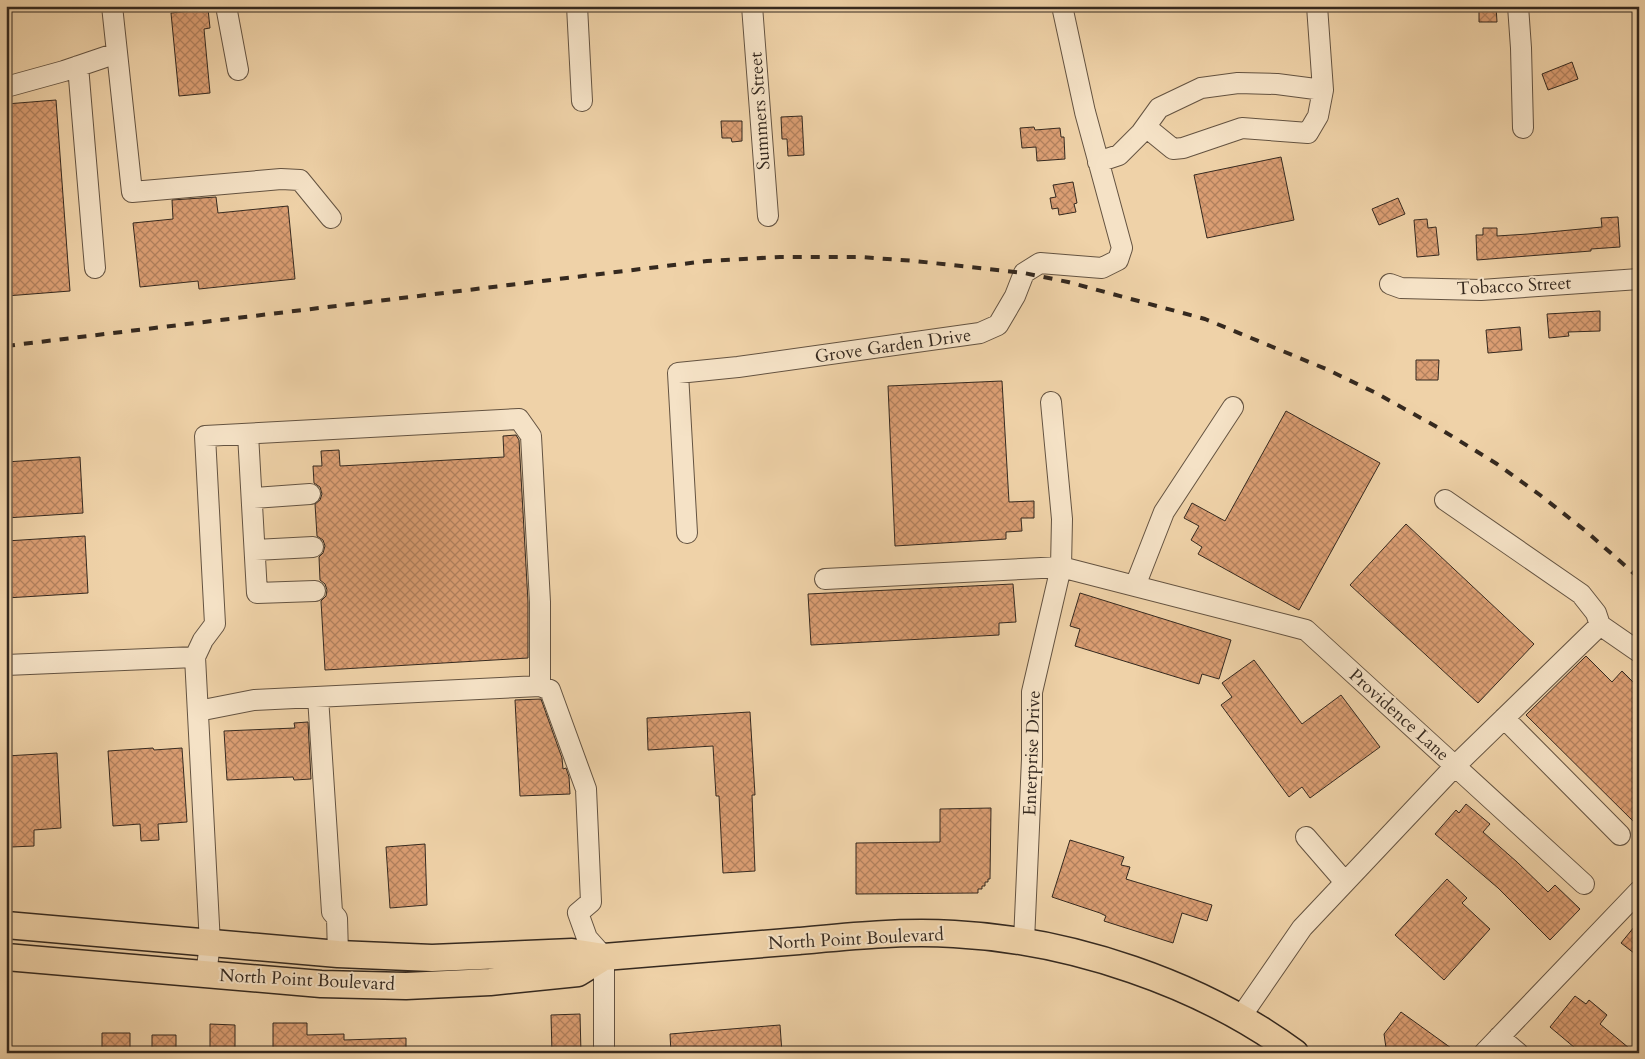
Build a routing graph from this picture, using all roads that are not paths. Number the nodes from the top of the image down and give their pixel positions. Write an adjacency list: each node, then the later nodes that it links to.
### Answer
1 (112, 6): 8 (street)
2 (226, 6): 10 (street)
3 (577, 6): 13 (street)
4 (752, 6): 17 (street, Summers Street)
5 (1062, 6): 16 (street, Grove Garden Drive)
6 (1317, 6): 12 (street)
7 (1518, 6): 15 (street)
8 (117, 53): 9 (street); 18 (street)
9 (78, 66): 11 (street); 19 (street)
10 (238, 70)
11 (6, 87)
12 (1322, 90): 14 (street); 14 (street)
13 (582, 101)
14 (1146, 127): 16 (street)
15 (1523, 128)
16 (1098, 162): 28 (street, Grove Garden Drive)
17 (768, 216)
18 (331, 218)
19 (95, 268)
20 (1639, 279): 21 (street, Tobacco Street)
21 (1390, 284)
22 (1051, 402): 31 (street, Enterprise Drive)
23 (1233, 407): 33 (street)
24 (248, 434): 26 (street); 37 (street); 39 (street)
25 (310, 494): 26 (street)
26 (253, 498): 30 (street)
27 (1445, 500): 35 (street)
28 (687, 533)
29 (313, 546): 30 (street)
30 (255, 550): 34 (street)
31 (1061, 567): 32 (street, Providence Lane); 33 (street, Providence Lane); 50 (street, Enterprise Drive)
32 (825, 579)
33 (1135, 586): 43 (street, Providence Lane)
34 (316, 591)
35 (1600, 625): 36 (street); 42 (street)
36 (1639, 652)
37 (195, 657): 38 (street); 41 (street)
38 (6, 665)
39 (540, 686): 40 (street); 54 (street)
40 (318, 697): 41 (street); 52 (street)
41 (198, 711): 51 (street)
42 (1504, 718): 43 (street); 44 (street)
43 (1455, 766): 46 (street, Providence Lane); 47 (street)
44 (1620, 835)
45 (1306, 837): 46 (street)
46 (1345, 882): 56 (street, Providence Lane)
47 (1584, 884)
48 (1639, 891): 57 (street)
49 (6, 925): 51 (main road, North Point Boulevard)
50 (1024, 942): 54 (main road, North Point Boulevard); 56 (main road, North Point Boulevard)
51 (210, 944): 52 (main road, North Point Boulevard); 55 (street)
52 (338, 954): 54 (main road, North Point Boulevard)
53 (6, 957): 55 (main road, North Point Boulevard)
54 (604, 957): 55 (main road, North Point Boulevard); 58 (street)
55 (206, 974)
56 (1240, 1018): 59 (main road, North Point Boulevard)
57 (1499, 1037): 60 (street); 61 (street)
58 (604, 1053)
59 (1295, 1053)
60 (1484, 1053)
61 (1518, 1053)

